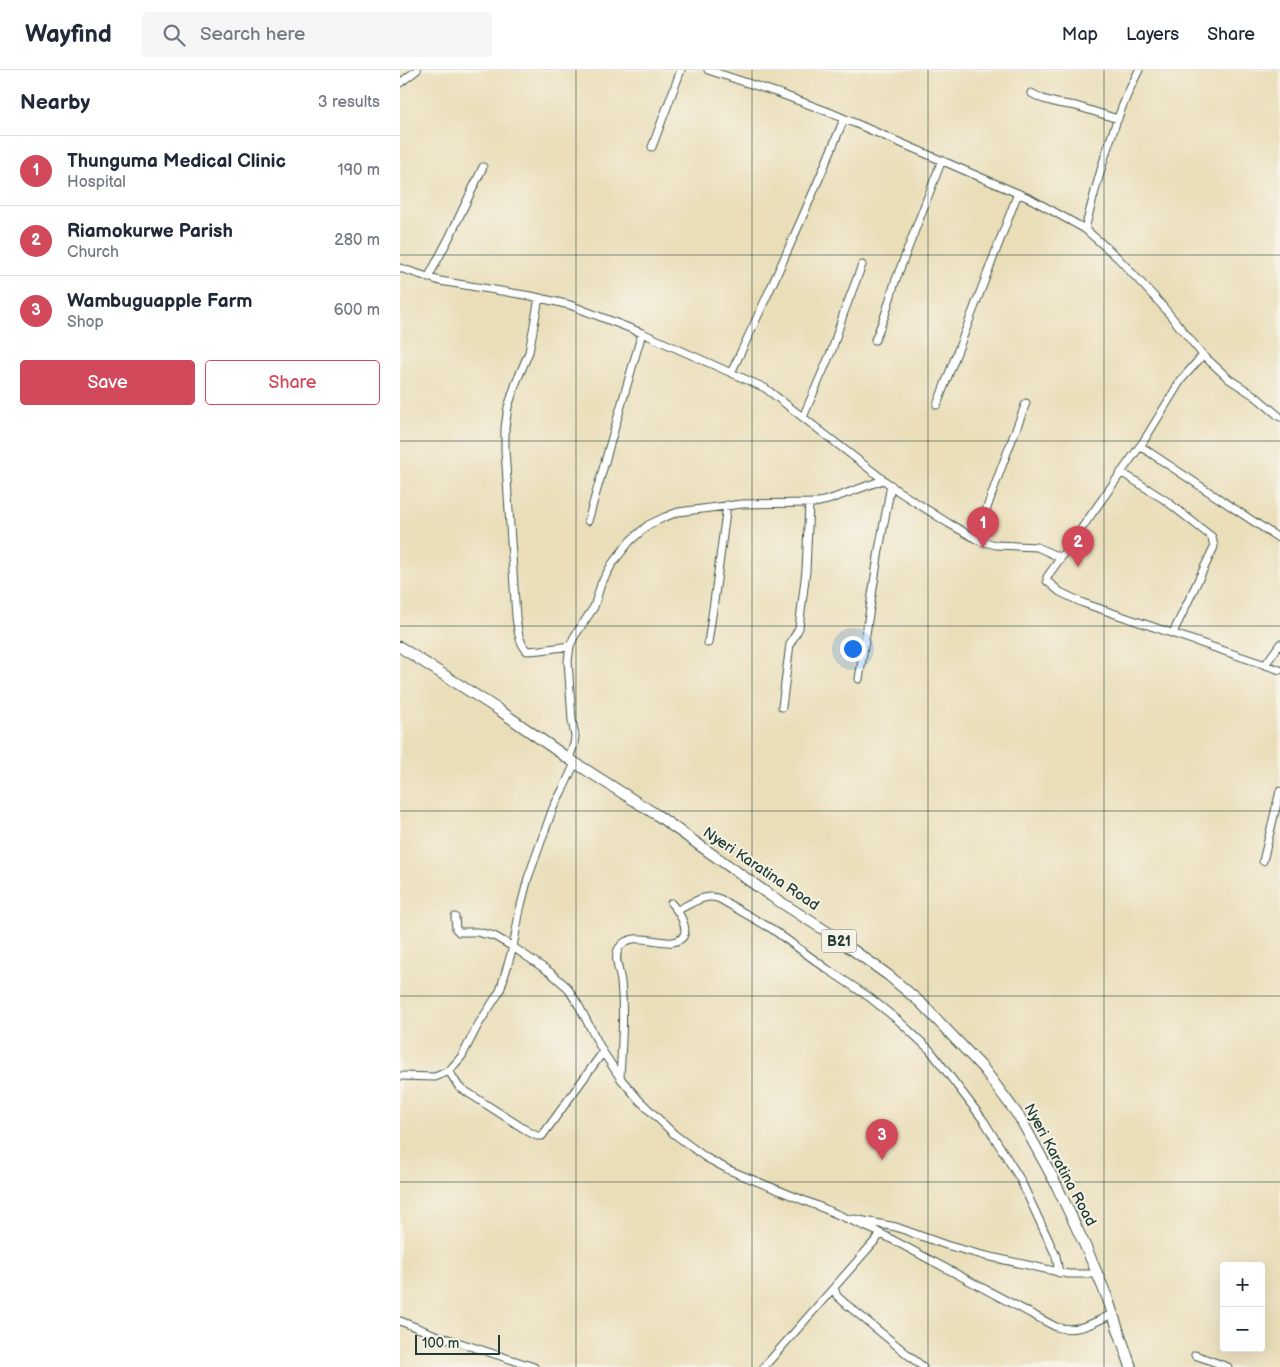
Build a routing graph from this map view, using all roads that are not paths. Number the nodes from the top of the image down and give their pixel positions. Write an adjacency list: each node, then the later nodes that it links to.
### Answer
1 (417, 70): 5 (street)
2 (681, 70): 9 (street)
3 (708, 70): 7 (street)
4 (1139, 70): 8 (street)
5 (400, 83)
6 (1031, 93): 8 (street)
7 (844, 119): 10 (street); 21 (street)
8 (1118, 119): 13 (street)
9 (652, 147)
10 (942, 160): 12 (street); 19 (street)
11 (483, 167): 16 (street)
12 (1018, 194): 13 (street); 23 (street)
13 (1085, 229): 20 (street)
14 (862, 265): 24 (street)
15 (400, 268): 16 (street)
16 (428, 278): 17 (street)
17 (539, 298): 18 (street); 39 (street)
18 (642, 333): 21 (street); 32 (street)
19 (875, 340)
20 (1203, 355): 25 (street); 26 (street)
21 (732, 373): 24 (street)
22 (1026, 403): 33 (street)
23 (937, 405)
24 (803, 417): 28 (street)
25 (1280, 417)
26 (1140, 446): 27 (street); 34 (street)
27 (1121, 472): 35 (street); 36 (street)
28 (883, 480): 29 (street); 30 (street)
29 (890, 485): 33 (street); 43 (street)
30 (809, 503): 31 (street); 44 (street)
31 (727, 505): 37 (street); 39 (street)
32 (588, 522)
33 (976, 539): 35 (street)
34 (1280, 539)
35 (1061, 558): 36 (street)
36 (1173, 633): 41 (street)
37 (708, 643)
38 (1280, 644): 41 (street)
39 (570, 646): 45 (street)
40 (400, 648): 45 (highway, Nyeri Karatina Road / B21)
41 (1265, 665): 42 (street)
42 (1280, 670)
43 (859, 679)
44 (782, 707)
45 (572, 761): 51 (street); 59 (highway, Nyeri Karatina Road / B21)
46 (1280, 791): 47 (street)
47 (1263, 861)
48 (671, 903): 49 (street)
49 (678, 910): 55 (street); 58 (street)
50 (455, 917): 51 (street)
51 (513, 947): 52 (street); 53 (street)
52 (603, 1052): 53 (street); 55 (street)
53 (450, 1071): 54 (street)
54 (400, 1076)
55 (620, 1078): 56 (street)
56 (842, 1216): 57 (street); 58 (street)
57 (881, 1234): 60 (street); 61 (street)
58 (1059, 1272): 59 (street)
59 (1097, 1274): 61 (highway, Nyeri Karatina Road / B21)
60 (834, 1288): 65 (street); 66 (street)
61 (1112, 1314): 67 (highway, Nyeri Karatina Road / B21)
62 (400, 1321): 64 (street)
63 (1195, 1354): 68 (street)
64 (534, 1367)
65 (764, 1367)
66 (923, 1367)
67 (1131, 1367)
68 (1228, 1367)

